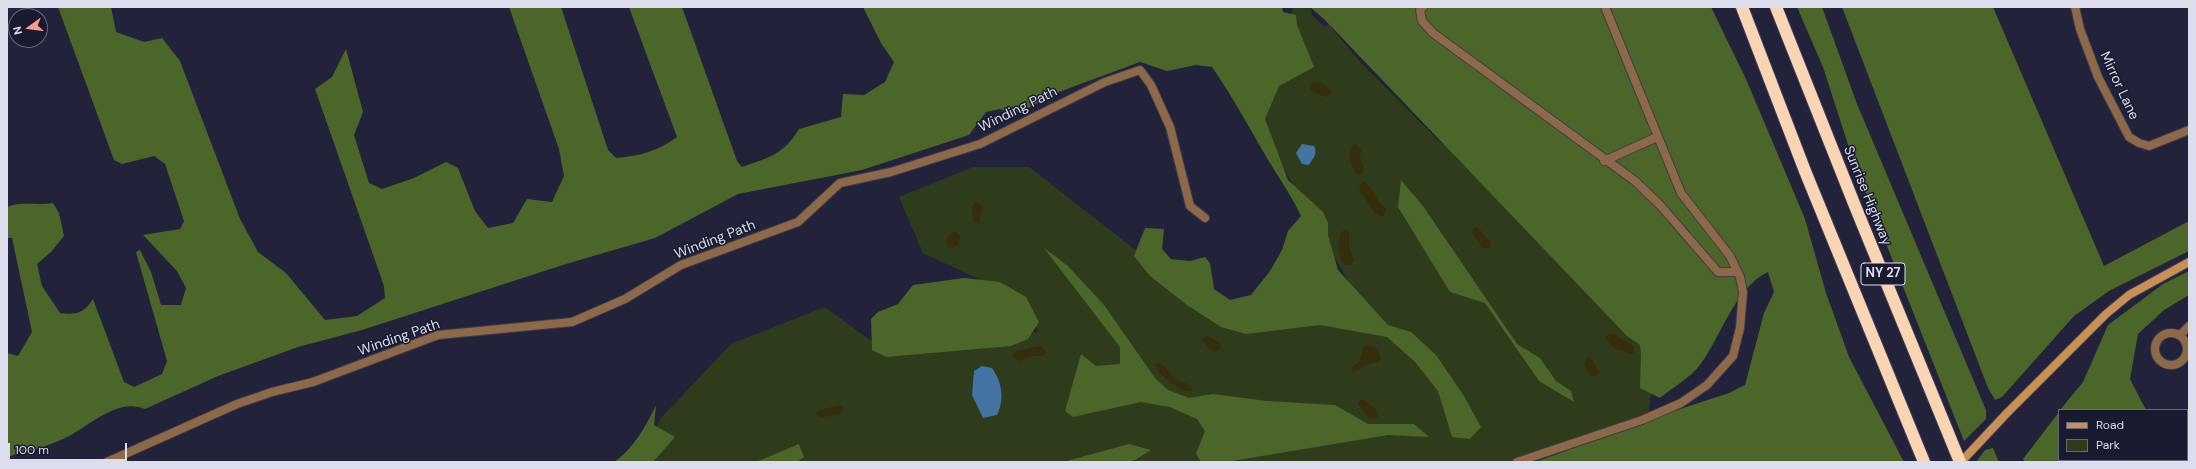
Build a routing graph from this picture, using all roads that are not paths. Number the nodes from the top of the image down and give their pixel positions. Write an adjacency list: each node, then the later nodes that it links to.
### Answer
1 (1423, 7): 12 (street)
2 (1605, 7): 11 (street)
3 (1734, 7): 9 (highway)
4 (1742, 7): 9 (highway, NY 27)
5 (1776, 7): 8 (highway, Sunrise Highway / NY 27)
6 (1781, 7): 8 (highway)
7 (2075, 7): 10 (street, Mirror Lane)
8 (1790, 43): 21 (highway, Sunrise Highway / NY 27)
9 (1773, 89): 20 (highway, NY 27)
10 (2189, 130)
11 (1657, 137): 12 (street); 15 (street)
12 (1604, 161): 15 (street)
13 (1205, 218): 18 (street, Winding Path)
14 (2189, 262): 21 (main road)
15 (1737, 272): 19 (street)
16 (2189, 326): 17 (street)
17 (2180, 335): 17 (street)
18 (107, 462)
19 (1517, 462)
20 (1924, 462)
21 (1961, 462)

